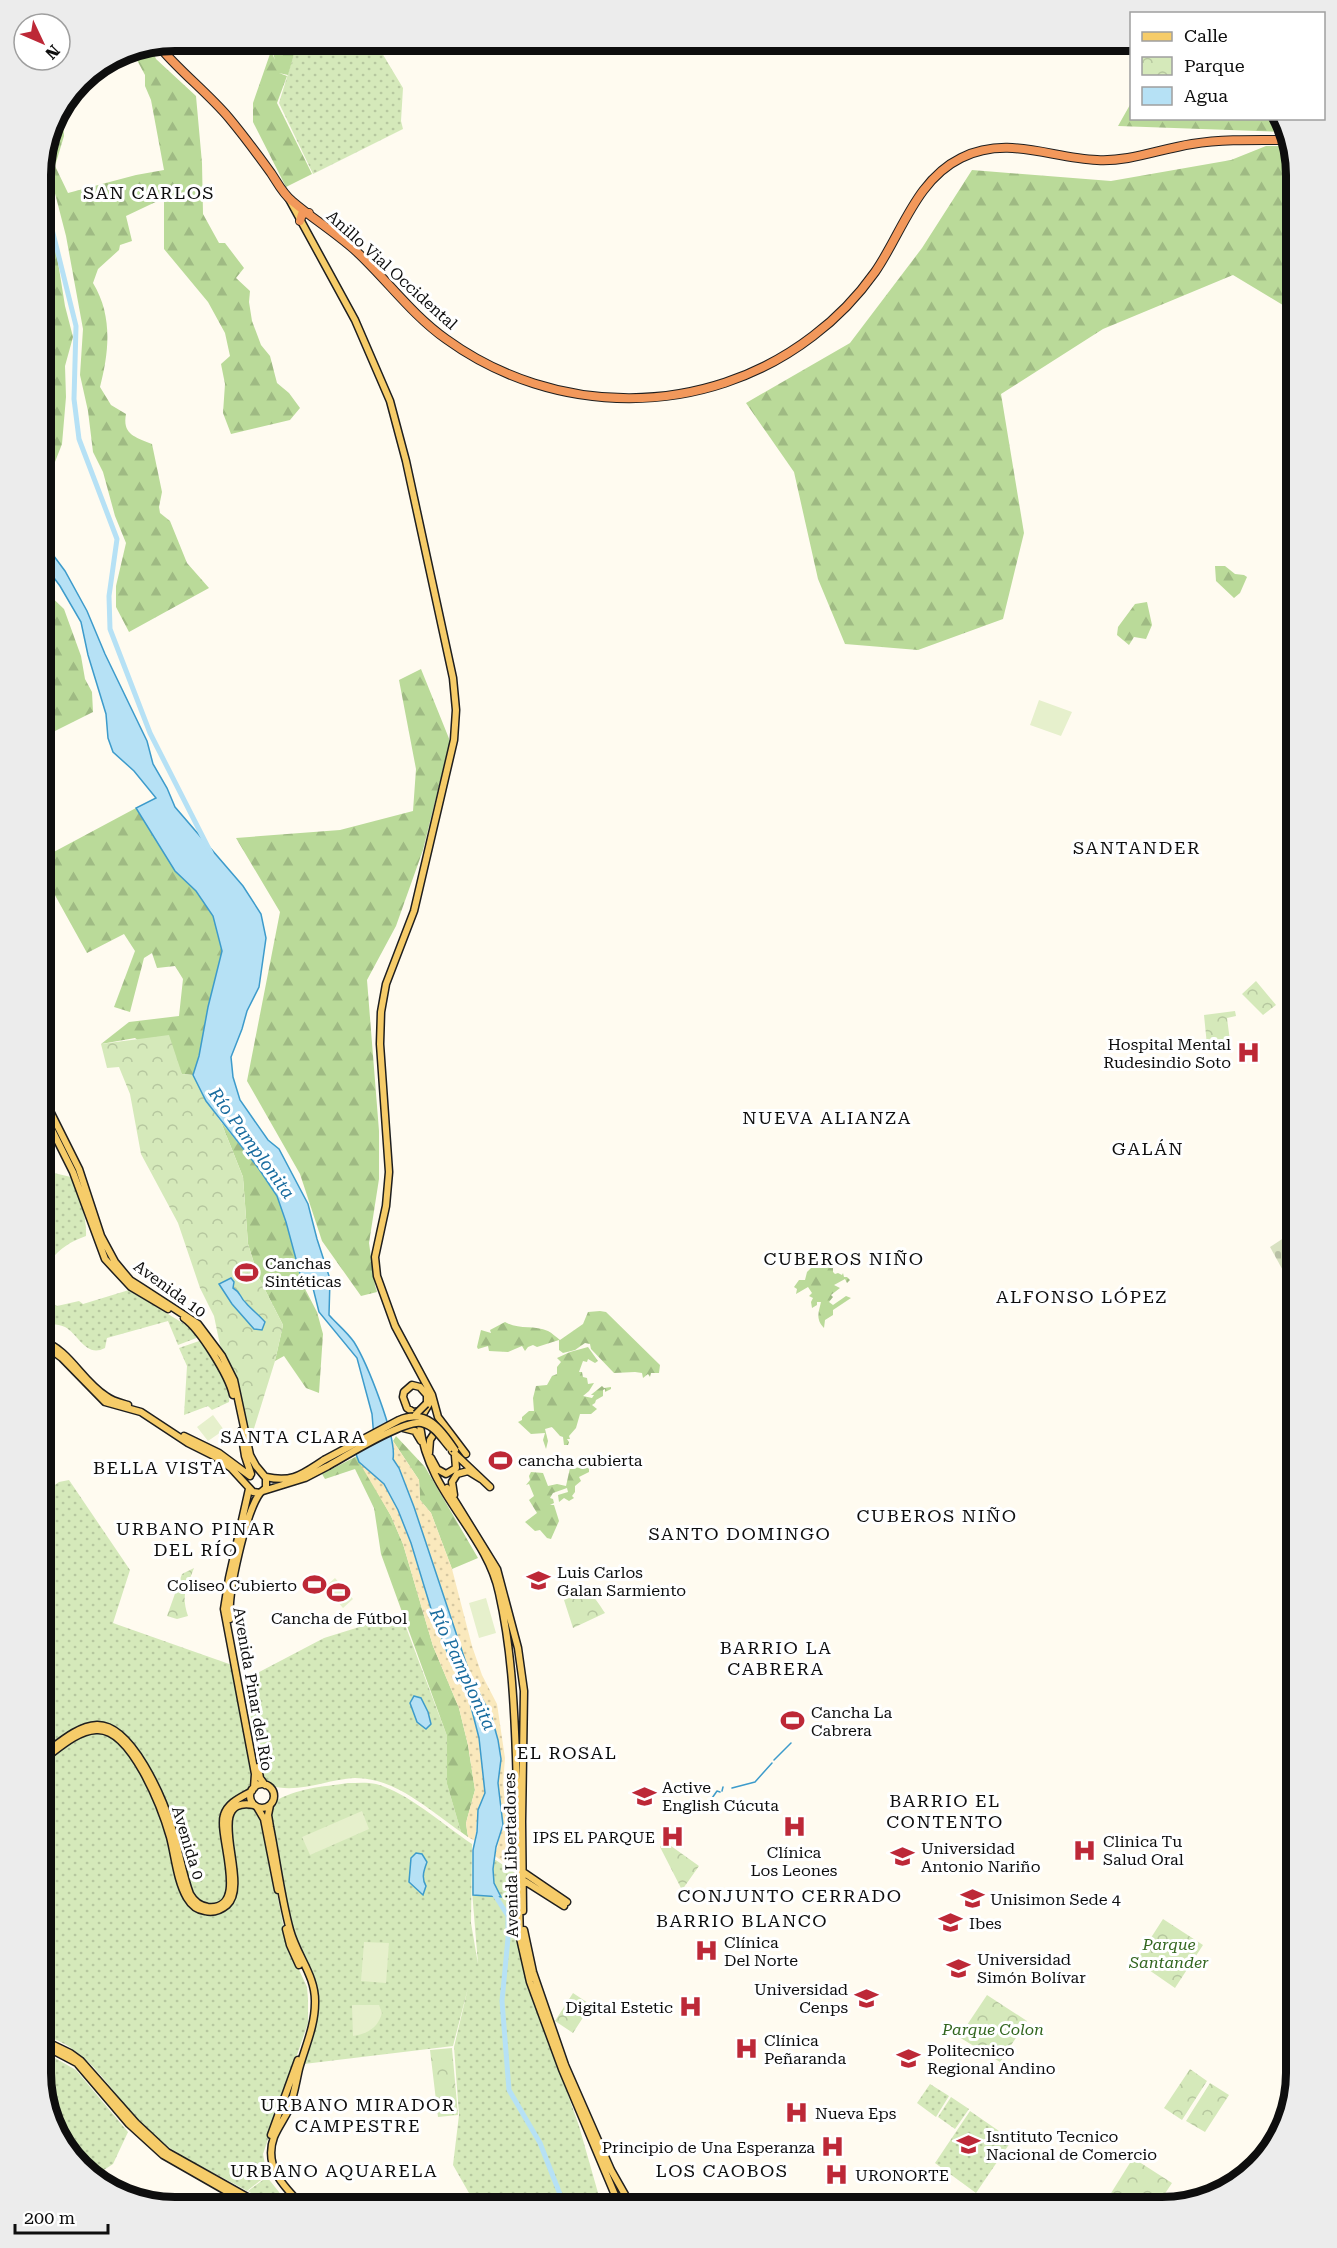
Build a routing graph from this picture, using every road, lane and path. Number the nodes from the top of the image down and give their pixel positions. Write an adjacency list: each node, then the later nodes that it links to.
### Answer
1 (164, 51): 3 (highway, Anillo Vial Occidental)
2 (1281, 140): 4 (highway, Anillo Vial Occidental)
3 (289, 199): 4 (highway, Anillo Vial Occidental); 5 (main road)
4 (309, 213): 5 (highway)
5 (300, 221): 10 (main road)
6 (51, 1113): 11 (main road, Avenida 10)
7 (51, 1128): 11 (main road, Avenida 10)
8 (51, 1346): 20 (main road)
9 (51, 1351): 28 (main road)
10 (429, 1390): 12 (main road); 13 (main road)
11 (235, 1393): 18 (main road, Avenida 10)
12 (427, 1410): 13 (main road); 14 (main road, bridge); 16 (main road)
13 (437, 1415): 17 (main road); 21 (main road)
14 (409, 1417): 19 (main road, bridge); 24 (main road, bridge)
15 (399, 1428): 19 (main road, bridge); 23 (main road); 24 (main road, bridge)
16 (423, 1432): 17 (main road); 23 (main road, Avenida Libertadores)
17 (436, 1433): 23 (main road)
18 (245, 1442): 22 (main road, Avenida 10); 26 (main road, Avenida 10)
19 (454, 1452): 23 (main road); 27 (main road)
20 (219, 1453): 22 (main road); 25 (main road)
21 (466, 1454)
22 (245, 1456): 25 (main road, Avenida 10)
23 (428, 1457): 32 (main road, Avenida Libertadores); 34 (main road, Avenida Libertadores)
24 (326, 1463): 26 (main road); 30 (main road)
25 (251, 1475): 26 (main road); 28 (main road)
26 (264, 1476): 30 (main road)
27 (480, 1476): 29 (main road); 32 (main road)
28 (248, 1487): 30 (main road); 31 (main road, Avenida Pinar del Río)
29 (490, 1487)
30 (261, 1492): 31 (main road, Avenida Pinar del Río)
31 (250, 1500): 39 (main road, Avenida Pinar del Río); 40 (main road, Avenida Pinar del Río)
32 (458, 1506): 33 (main road, Avenida Libertadores)
33 (524, 1680): 34 (main road); 35 (main road, Avenida Libertadores)
34 (512, 1682): 36 (main road, Avenida Libertadores)
35 (524, 1691): 36 (main road); 43 (main road, Avenida Libertadores)
36 (513, 1694): 54 (main road, Avenida Libertadores)
37 (51, 1749): 40 (main road, Avenida 0)
38 (51, 1754): 42 (main road, Avenida 0)
39 (265, 1785): 40 (main road); 41 (main road)
40 (253, 1789): 42 (main road)
41 (270, 1805): 42 (main road); 47 (main road)
42 (255, 1806): 47 (main road)
43 (523, 1872): 44 (main road, Avenida Libertadores); 44 (main road)
44 (523, 1880): 55 (main road, Avenida Libertadores)
45 (51, 2045): 51 (main road)
46 (51, 2050): 50 (main road)
47 (290, 2094): 48 (main road); 49 (main road)
48 (282, 2106): 49 (main road); 52 (main road)
49 (289, 2108): 53 (main road)
50 (236, 2197)
51 (247, 2197)
52 (289, 2197)
53 (295, 2197)
54 (616, 2197)
55 (626, 2197)

